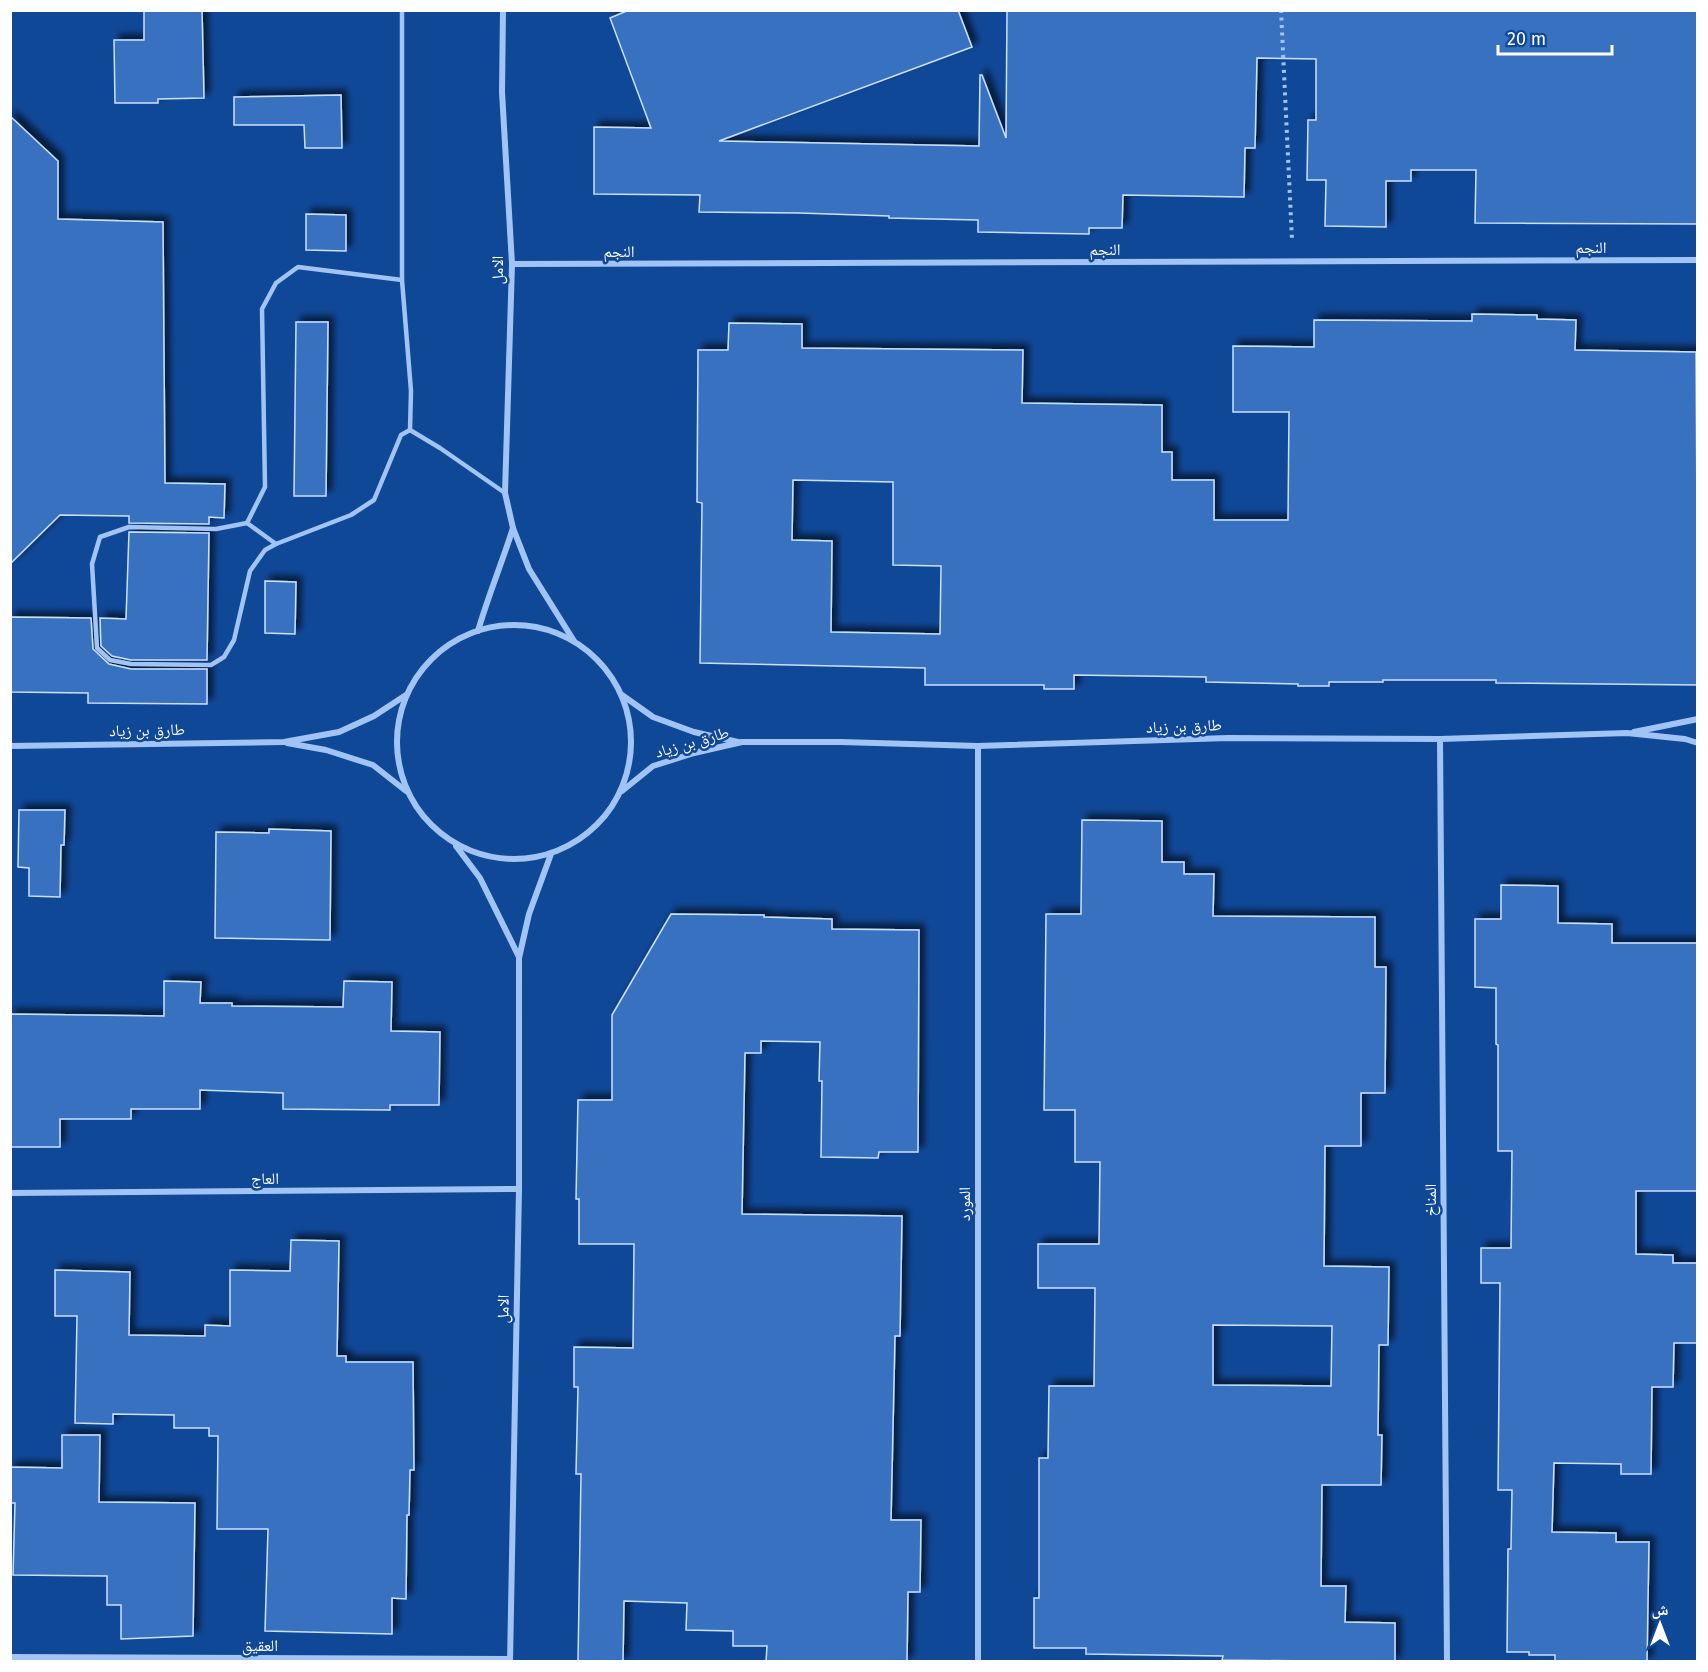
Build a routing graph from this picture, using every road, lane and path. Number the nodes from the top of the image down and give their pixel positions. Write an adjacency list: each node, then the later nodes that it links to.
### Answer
1 (402, 10): 7 (lane)
2 (503, 10): 6 (street, الامل)
3 (1281, 10): 5 (path)
4 (1698, 260): 5 (street, النجم)
5 (1293, 262): 6 (street, النجم)
6 (512, 264): 9 (street, الامل)
7 (402, 280): 8 (lane); 10 (lane)
8 (410, 430): 9 (lane); 12 (lane)
9 (506, 493): 11 (street, الامل)
10 (247, 523): 12 (lane); 12 (lane)
11 (513, 528): 13 (street, الامل); 14 (street, الامل)
12 (276, 544)
13 (478, 631): 14 (street); 15 (street)
14 (574, 641): 16 (street)
15 (406, 695): 20 (street, طارق بن زياد); 25 (street)
16 (622, 695): 21 (street, طارق بن زياد); 26 (street)
17 (1698, 719): 18 (street, طارق بن زياد)
18 (1627, 733): 19 (street, طارق بن زياد); 22 (street, طارق بن زياد)
19 (1440, 739): 24 (street, طارق بن زياد); 35 (street, المناخ)
20 (284, 742): 23 (street, طارق بن زياد); 25 (street, طارق بن زياد)
21 (742, 742): 24 (street, طارق بن زياد); 26 (street, طارق بن زياد)
22 (1698, 743)
23 (10, 746)
24 (978, 746): 34 (street, المورد)
25 (406, 791): 27 (street)
26 (622, 791): 28 (street)
27 (455, 844): 28 (street); 29 (street, الامل)
28 (551, 854): 29 (street, الامل)
29 (519, 957): 30 (street, الامل)
30 (519, 1189): 31 (street, العاج); 33 (street, الامل)
31 (10, 1193)
32 (10, 1657): 33 (street, العقيق)
33 (510, 1660)
34 (978, 1662)
35 (1447, 1662)

